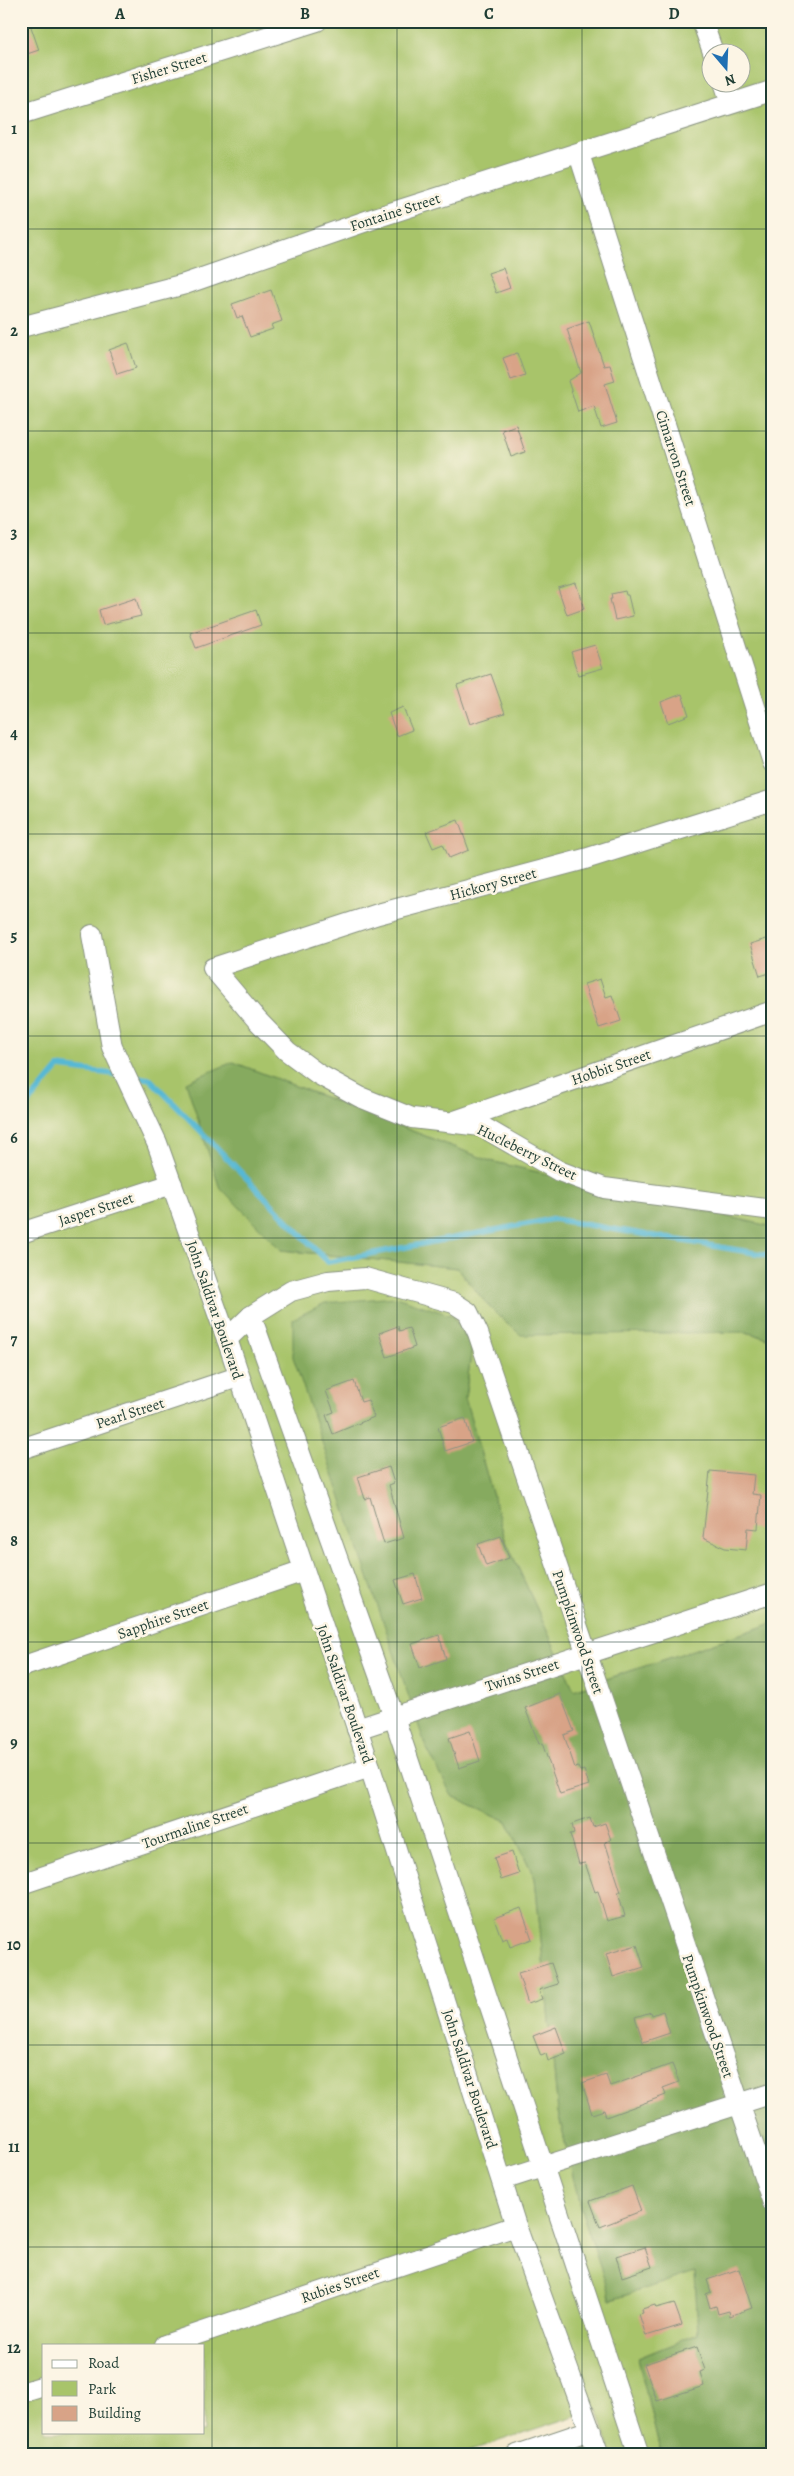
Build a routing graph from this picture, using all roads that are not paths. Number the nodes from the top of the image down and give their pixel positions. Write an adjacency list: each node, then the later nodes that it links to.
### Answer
1 (317, 21): 7 (street, Fisher Street)
2 (702, 21): 3 (street)
3 (709, 42)
4 (727, 92): 6 (street)
5 (768, 92): 6 (street, Fontaine Street)
6 (731, 103): 8 (street, Fontaine Street)
7 (21, 114)
8 (579, 154): 9 (street, Fontaine Street); 10 (street, Cimarron Street)
9 (21, 327)
10 (773, 763)
11 (773, 800): 13 (street, Hickory Street)
12 (92, 934): 16 (street, John Saldivar Boulevard)
13 (213, 968): 15 (street, Hucleberry Street)
14 (773, 1011): 15 (street, Hobbit Street)
15 (449, 1123): 17 (street, Hucleberry Street)
16 (172, 1184): 18 (street, Jasper Street); 20 (street, John Saldivar Boulevard)
17 (773, 1210)
18 (21, 1233)
19 (252, 1316): 20 (street, Pumpkinwood Street); 25 (street, Pumpkinwood Street); 27 (street)
20 (226, 1339): 21 (street, John Saldivar Boulevard)
21 (238, 1377): 22 (street, Pearl Street); 23 (street, John Saldivar Boulevard)
22 (21, 1449)
23 (304, 1572): 26 (street, Sapphire Street); 28 (street, John Saldivar Boulevard)
24 (773, 1593): 25 (street, Twins Street)
25 (586, 1654): 27 (street, Twins Street); 32 (street, Pumpkinwood Street)
26 (21, 1666)
27 (394, 1717): 28 (street, Twins Street); 33 (street)
28 (357, 1730): 29 (street, John Saldivar Boulevard)
29 (370, 1767): 30 (street, Tourmaline Street); 34 (street, John Saldivar Boulevard)
30 (21, 1884)
31 (773, 2093): 32 (street)
32 (738, 2105): 33 (street); 35 (street, Pumpkinwood Street)
33 (543, 2167): 34 (street); 43 (street)
34 (502, 2180): 36 (street, John Saldivar Boulevard)
35 (773, 2203)
36 (516, 2226): 37 (street, Rubies Street); 40 (street, John Saldivar Boulevard)
37 (168, 2344)
38 (42, 2387): 39 (street)
39 (21, 2393)
40 (591, 2430): 41 (street); 42 (street, John Saldivar Boulevard)
41 (517, 2455)
42 (600, 2455)
43 (639, 2455)

